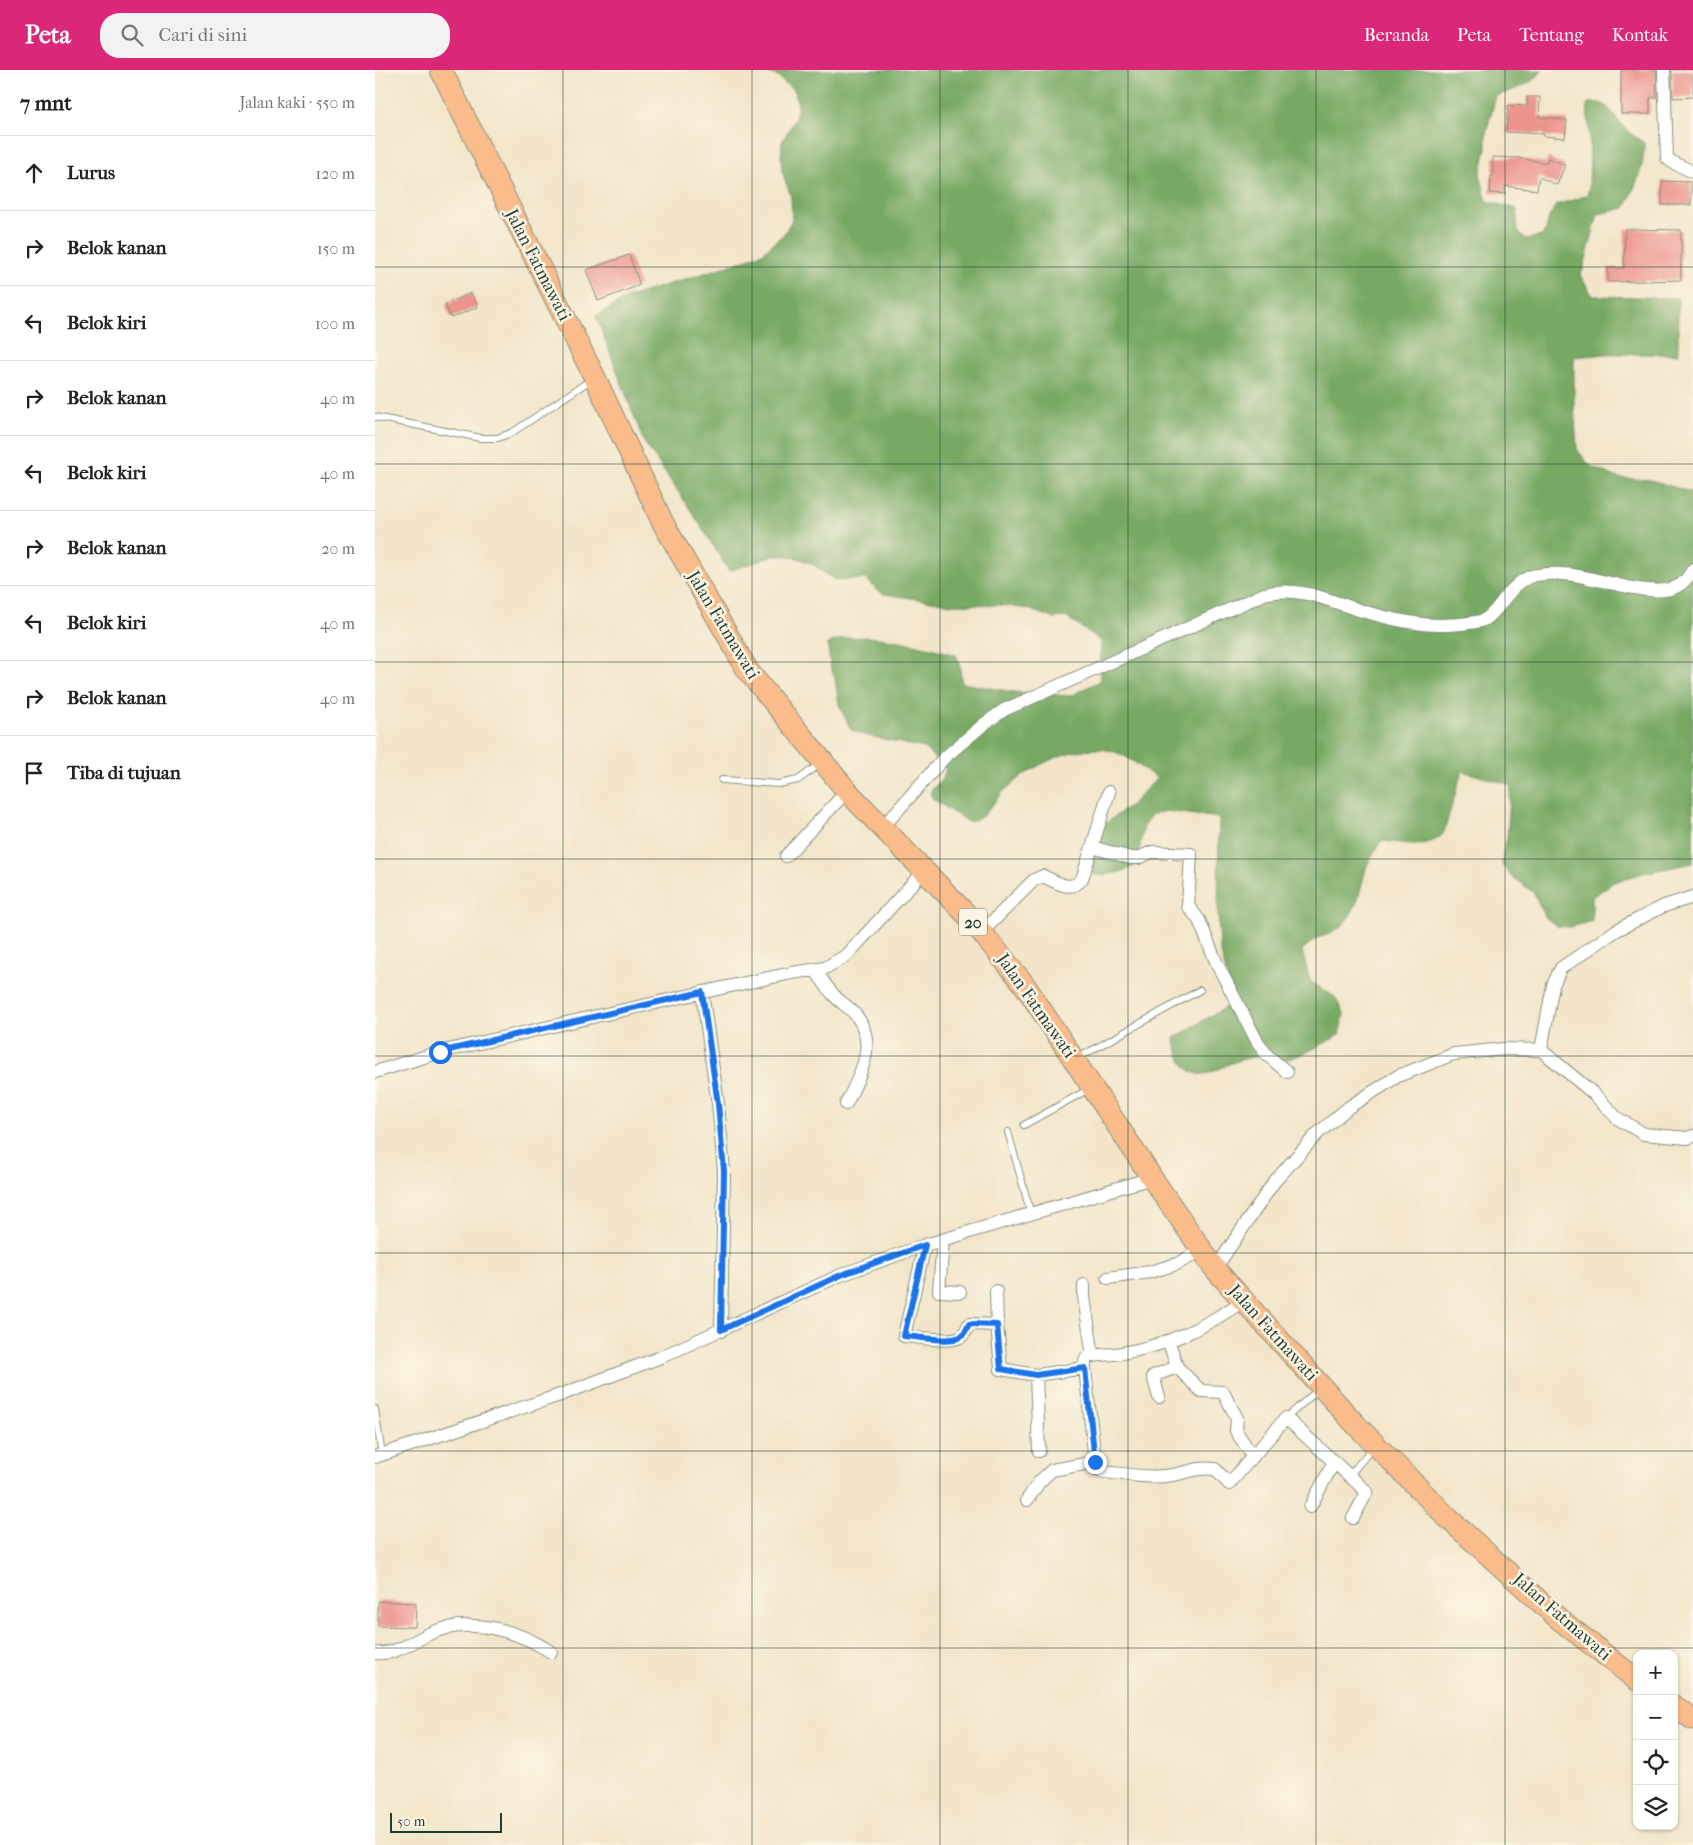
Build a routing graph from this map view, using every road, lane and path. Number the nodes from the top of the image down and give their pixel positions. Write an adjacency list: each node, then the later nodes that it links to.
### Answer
1 (441, 70): 4 (highway, Jalan Fatmawati / 20)
2 (1664, 70): 3 (street)
3 (1693, 172)
4 (595, 378): 5 (lane); 7 (highway, Jalan Fatmawati / 20)
5 (375, 416)
6 (1693, 570): 11 (street)
7 (823, 762): 8 (lane); 9 (highway, Jalan Fatmawati / 20)
8 (722, 780)
9 (847, 791): 11 (highway, Jalan Fatmawati / 20); 13 (street)
10 (1109, 792): 12 (street)
11 (882, 828): 14 (highway, Jalan Fatmawati / 20)
12 (1092, 847): 16 (street); 23 (street)
13 (786, 856)
14 (924, 871): 16 (highway, Jalan Fatmawati / 20); 17 (street)
15 (1693, 897): 20 (street)
16 (982, 932): 21 (highway, Jalan Fatmawati / 20)
17 (816, 971): 19 (street); 25 (street)
18 (1200, 990): 21 (lane)
19 (702, 992): 22 (street); 41 (street)
20 (1541, 1050): 28 (street); 34 (street)
21 (1075, 1060): 24 (highway, Jalan Fatmawati / 20)
22 (375, 1072)
23 (1287, 1072)
24 (1092, 1087): 26 (lane); 29 (highway, Jalan Fatmawati / 20)
25 (847, 1104)
26 (1024, 1125)
27 (1008, 1132): 30 (lane)
28 (1693, 1136)
29 (1152, 1178): 30 (street); 33 (highway, Jalan Fatmawati / 20)
30 (1031, 1214): 31 (street)
31 (943, 1240): 32 (street); 38 (street)
32 (925, 1245): 40 (street); 41 (street)
33 (1202, 1250): 34 (highway, Jalan Fatmawati / 20); 35 (street)
34 (1215, 1268): 39 (highway, Jalan Fatmawati / 20)
35 (1108, 1278)
36 (1085, 1285): 43 (street)
37 (996, 1291): 40 (street)
38 (960, 1292)
39 (1243, 1300): 42 (street); 47 (highway, Jalan Fatmawati / 20)
40 (997, 1325): 46 (street)
41 (721, 1330): 53 (street)
42 (1169, 1342): 43 (street); 44 (street)
43 (1093, 1356): 45 (street)
44 (1177, 1367): 48 (street); 54 (street)
45 (1085, 1368): 46 (street); 55 (street)
46 (1036, 1375): 52 (street)
47 (1321, 1386): 50 (lane); 51 (highway, Jalan Fatmawati / 20)
48 (1159, 1397)
49 (375, 1409): 53 (lane)
50 (1287, 1418): 54 (street); 56 (street)
51 (1376, 1445): 57 (lane); 63 (highway, Jalan Fatmawati / 20)
52 (1039, 1451)
53 (378, 1456)
54 (1253, 1457): 55 (street)
55 (1095, 1462): 58 (street)
56 (1334, 1462): 57 (street); 59 (street)
57 (1349, 1476): 60 (street)
58 (1027, 1500)
59 (1310, 1507)
60 (1353, 1518)
61 (551, 1652): 62 (street)
62 (375, 1653)
63 (1633, 1677)
64 (1678, 1709): 65 (highway)
65 (1693, 1720)

